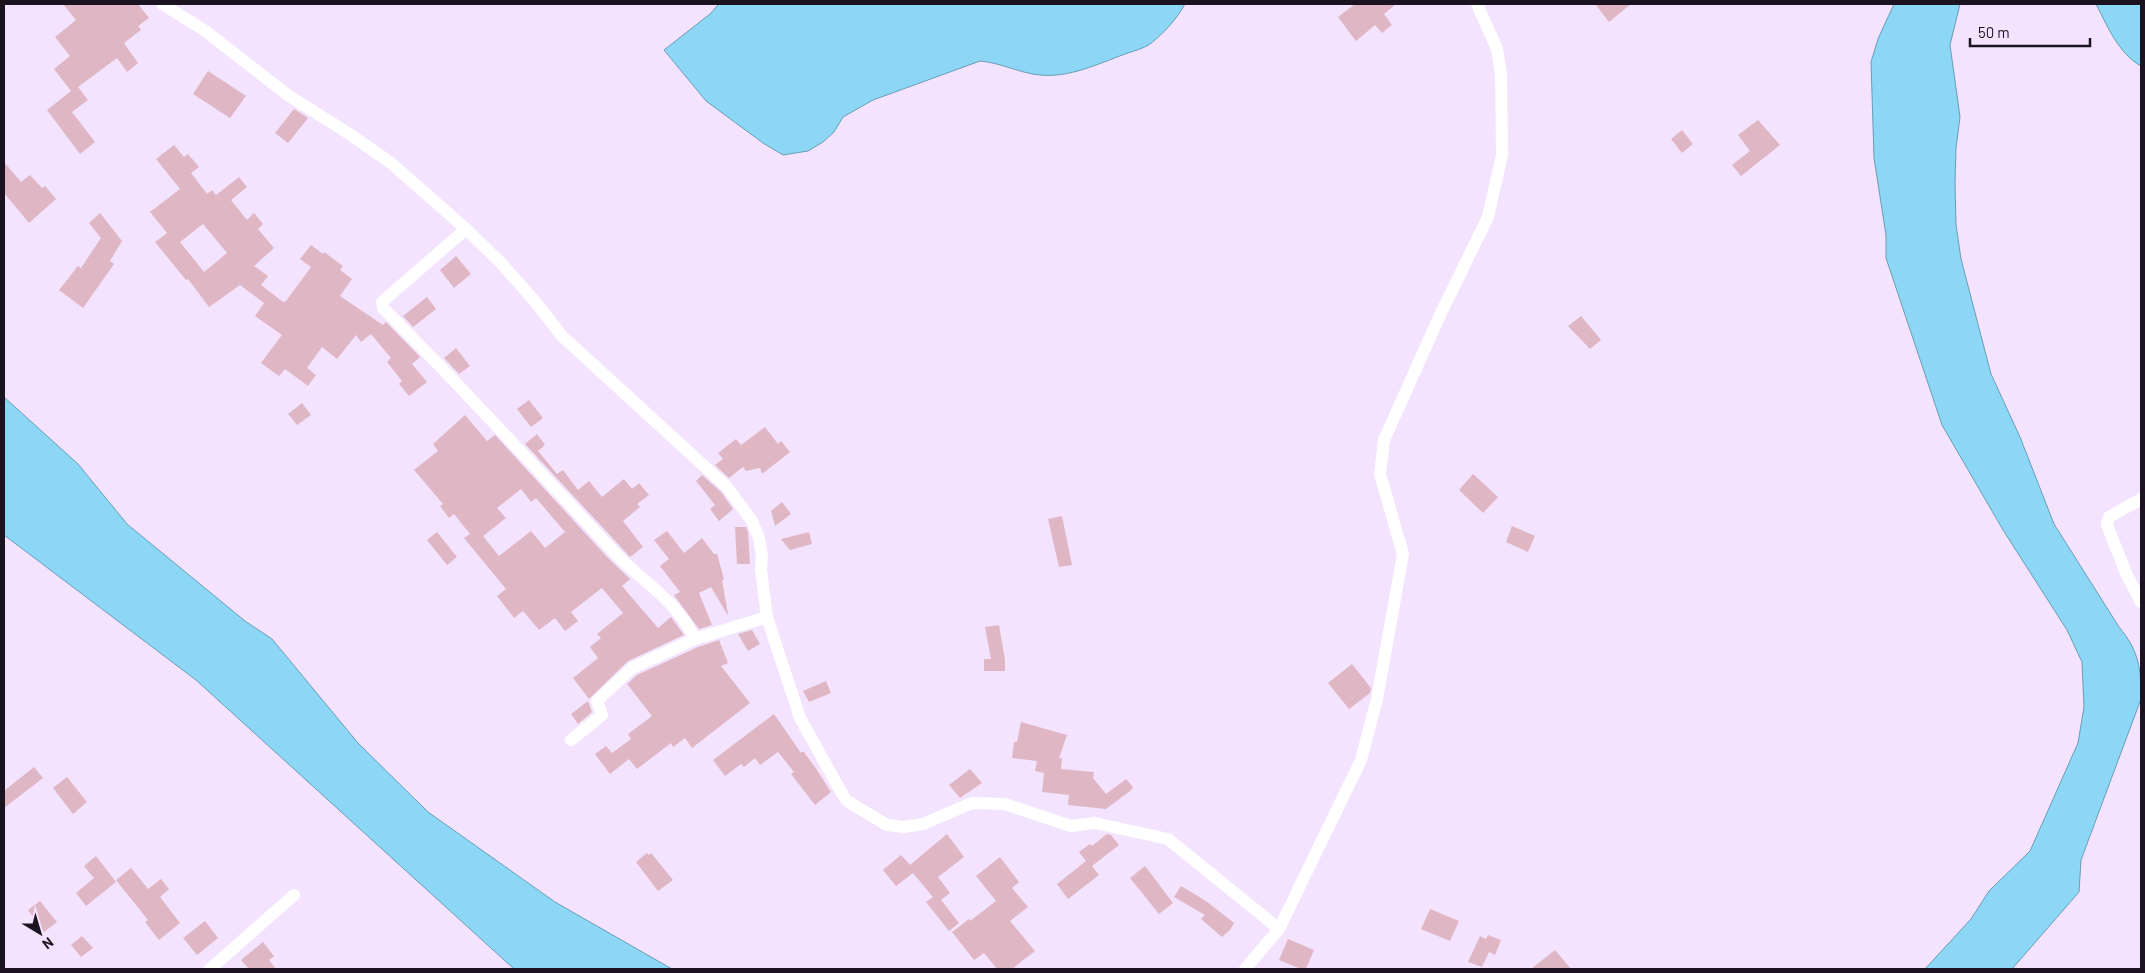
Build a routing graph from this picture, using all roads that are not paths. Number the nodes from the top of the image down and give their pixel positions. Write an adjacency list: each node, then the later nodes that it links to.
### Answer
1 (162, 4): 3 (street)
2 (1477, 4): 10 (street)
3 (466, 229): 6 (street); 7 (street)
4 (2141, 499): 5 (street)
5 (2141, 602)
6 (767, 617): 7 (street); 10 (street)
7 (695, 639): 8 (street)
8 (572, 740)
9 (294, 896): 11 (street)
10 (1279, 929): 12 (street)
11 (210, 969)
12 (1245, 969)

